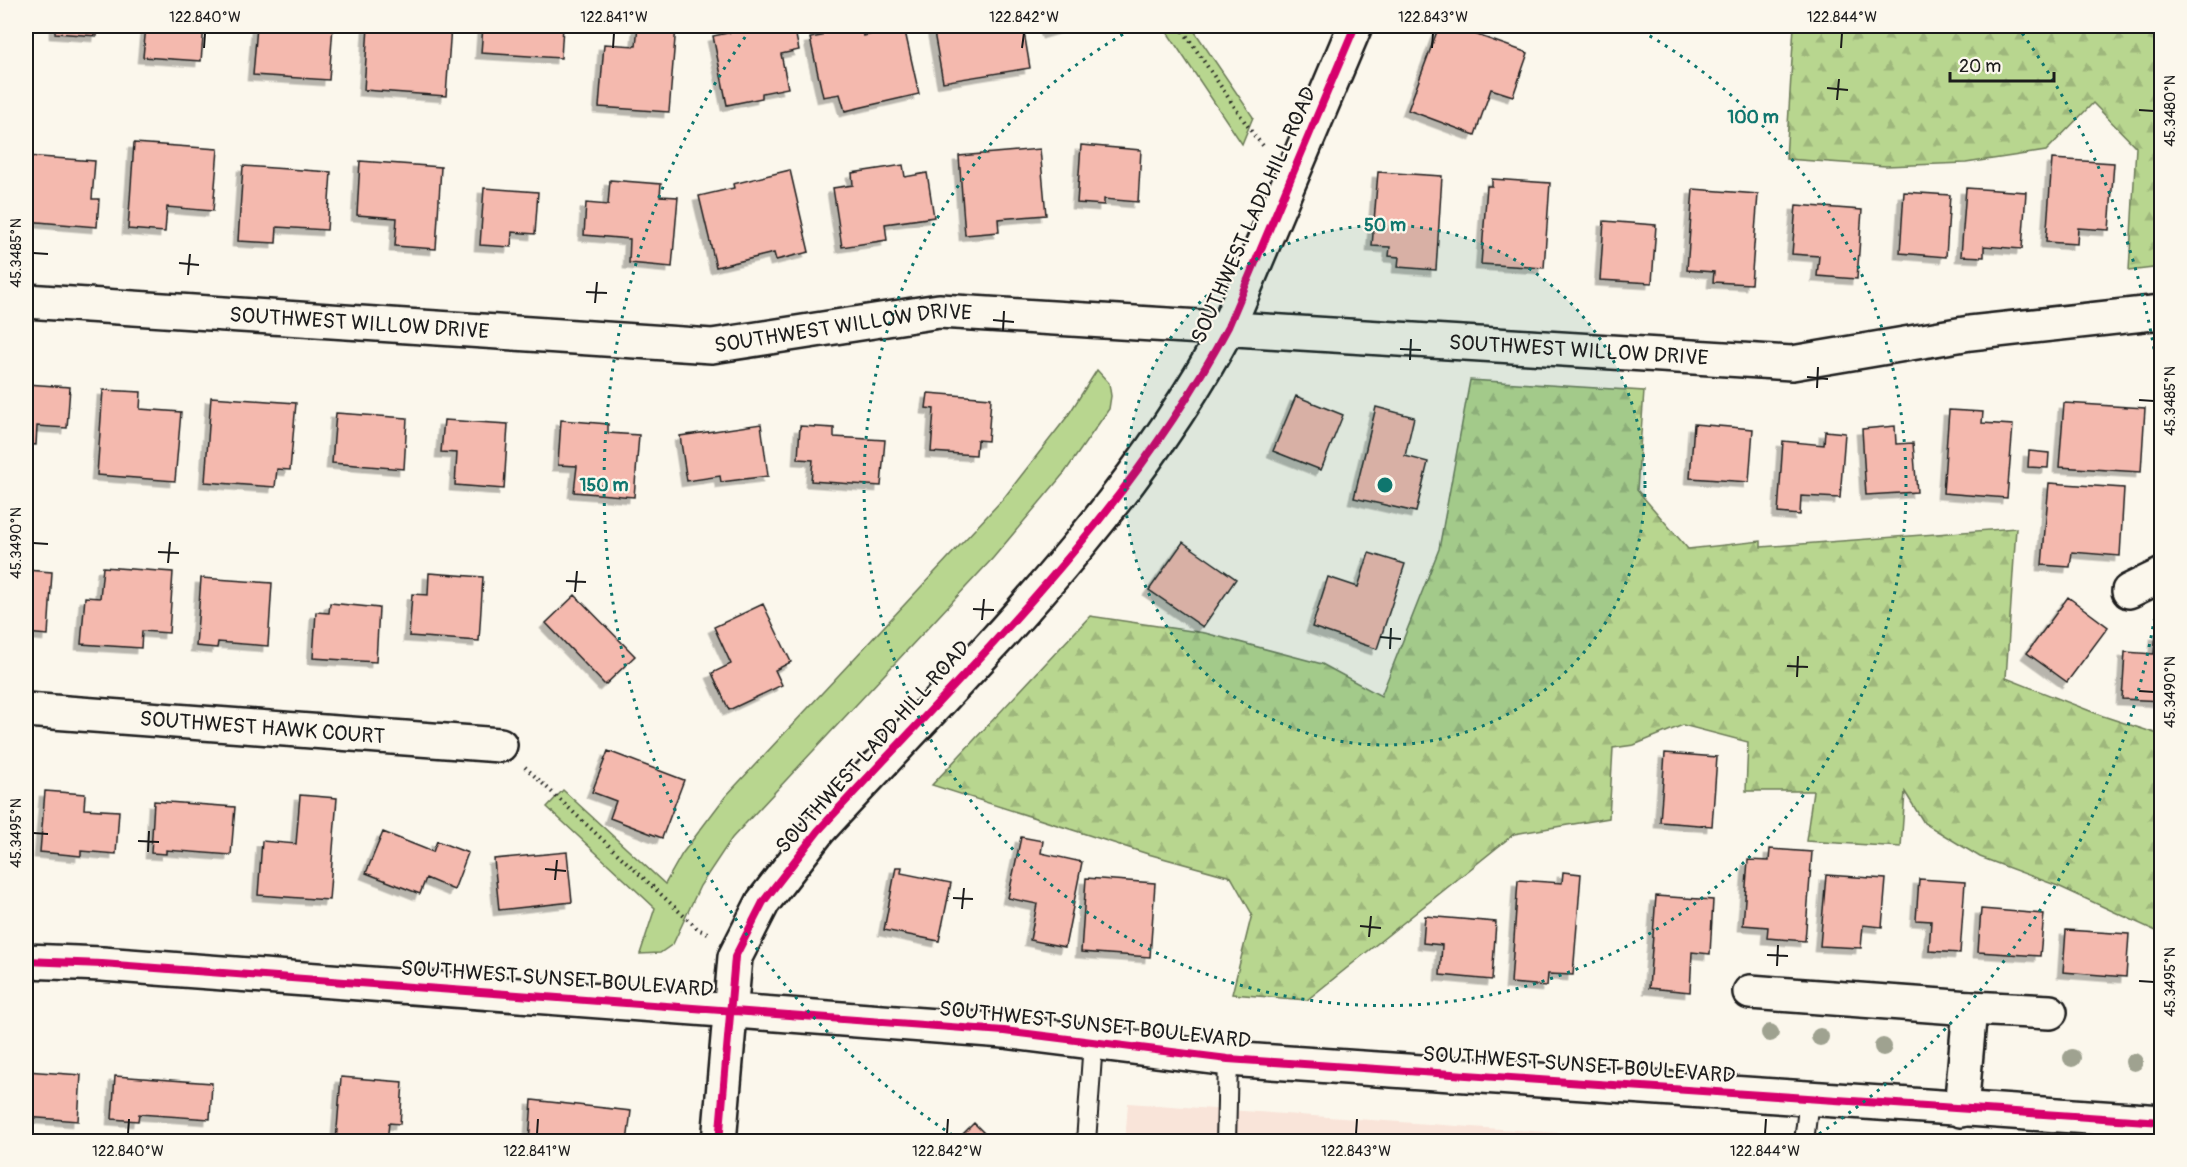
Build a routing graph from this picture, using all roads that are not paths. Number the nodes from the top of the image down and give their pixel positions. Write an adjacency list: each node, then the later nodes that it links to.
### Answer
1 (1355, 26): 4 (street, SOUTHWEST LADD HILL ROAD)
2 (26, 301): 4 (street, SOUTHWEST WILLOW DRIVE)
3 (2162, 312): 4 (street, SOUTHWEST WILLOW DRIVE)
4 (1228, 327): 12 (street, SOUTHWEST LADD HILL ROAD)
5 (2162, 575): 6 (street)
6 (2129, 591)
7 (26, 710): 8 (street, SOUTHWEST HAWK COURT)
8 (500, 745)
9 (26, 961): 12 (street, SOUTHWEST SUNSET BOULEVARD)
10 (1750, 992): 11 (street)
11 (1970, 1008): 13 (street); 17 (street)
12 (729, 1010): 14 (street, SOUTHWEST SUNSET BOULEVARD); 19 (street, SOUTHWEST LADD HILL ROAD)
13 (2050, 1012)
14 (1093, 1042): 15 (street, SOUTHWEST SUNSET BOULEVARD); 20 (lane)
15 (1228, 1059): 16 (street, SOUTHWEST SUNSET BOULEVARD); 21 (lane)
16 (1809, 1099): 17 (street, SOUTHWEST SUNSET BOULEVARD); 22 (lane)
17 (1961, 1110): 18 (street, SOUTHWEST SUNSET BOULEVARD)
18 (2162, 1122)
19 (719, 1142)
20 (1086, 1142)
21 (1226, 1142)
22 (1804, 1142)

